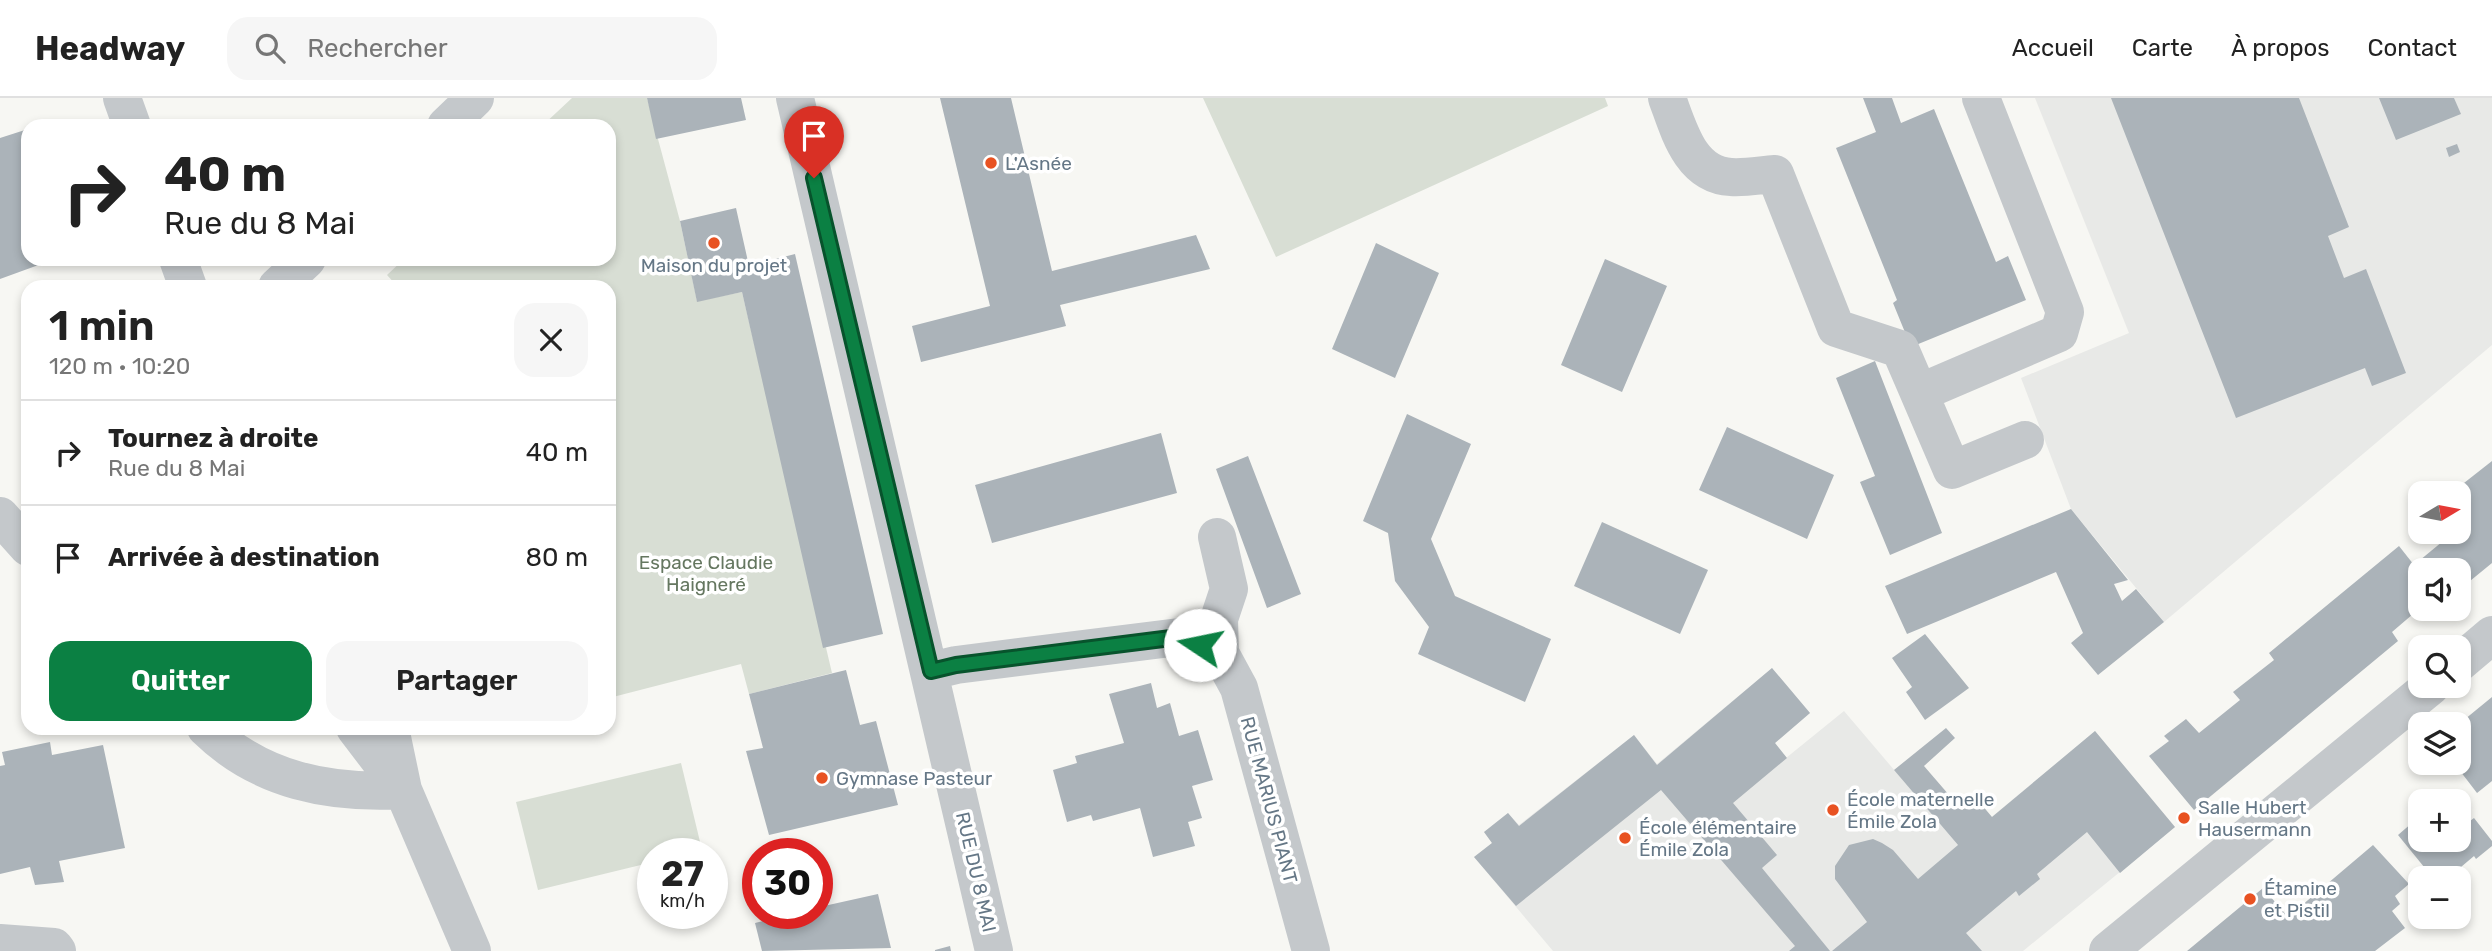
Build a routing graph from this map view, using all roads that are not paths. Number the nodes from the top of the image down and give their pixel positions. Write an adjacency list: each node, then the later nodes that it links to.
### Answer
1 (122, 98): 6 (street)
2 (475, 98): 7 (street)
3 (795, 98): 16 (street, RUE DU 8 MAI)
4 (1667, 98): 10 (street)
5 (1981, 98): 10 (street)
6 (130, 119)
7 (453, 119)
8 (300, 266): 9 (street)
9 (284, 280)
10 (1919, 393): 11 (street)
11 (2025, 440)
12 (1217, 537): 14 (street, RUE MARIUS PIANT)
13 (2492, 635): 15 (street)
14 (1220, 653): 16 (street); 26 (street, RUE MARIUS PIANT)
15 (2471, 653)
16 (931, 671): 25 (street, RUE DU 8 MAI)
17 (2416, 698): 27 (street)
18 (214, 735): 21 (street)
19 (360, 735): 21 (street)
20 (391, 735): 21 (street)
21 (403, 790): 24 (street)
22 (0, 943): 23 (street)
23 (57, 951)
24 (472, 951)
25 (994, 951)
26 (1311, 951)
27 (2108, 951)

